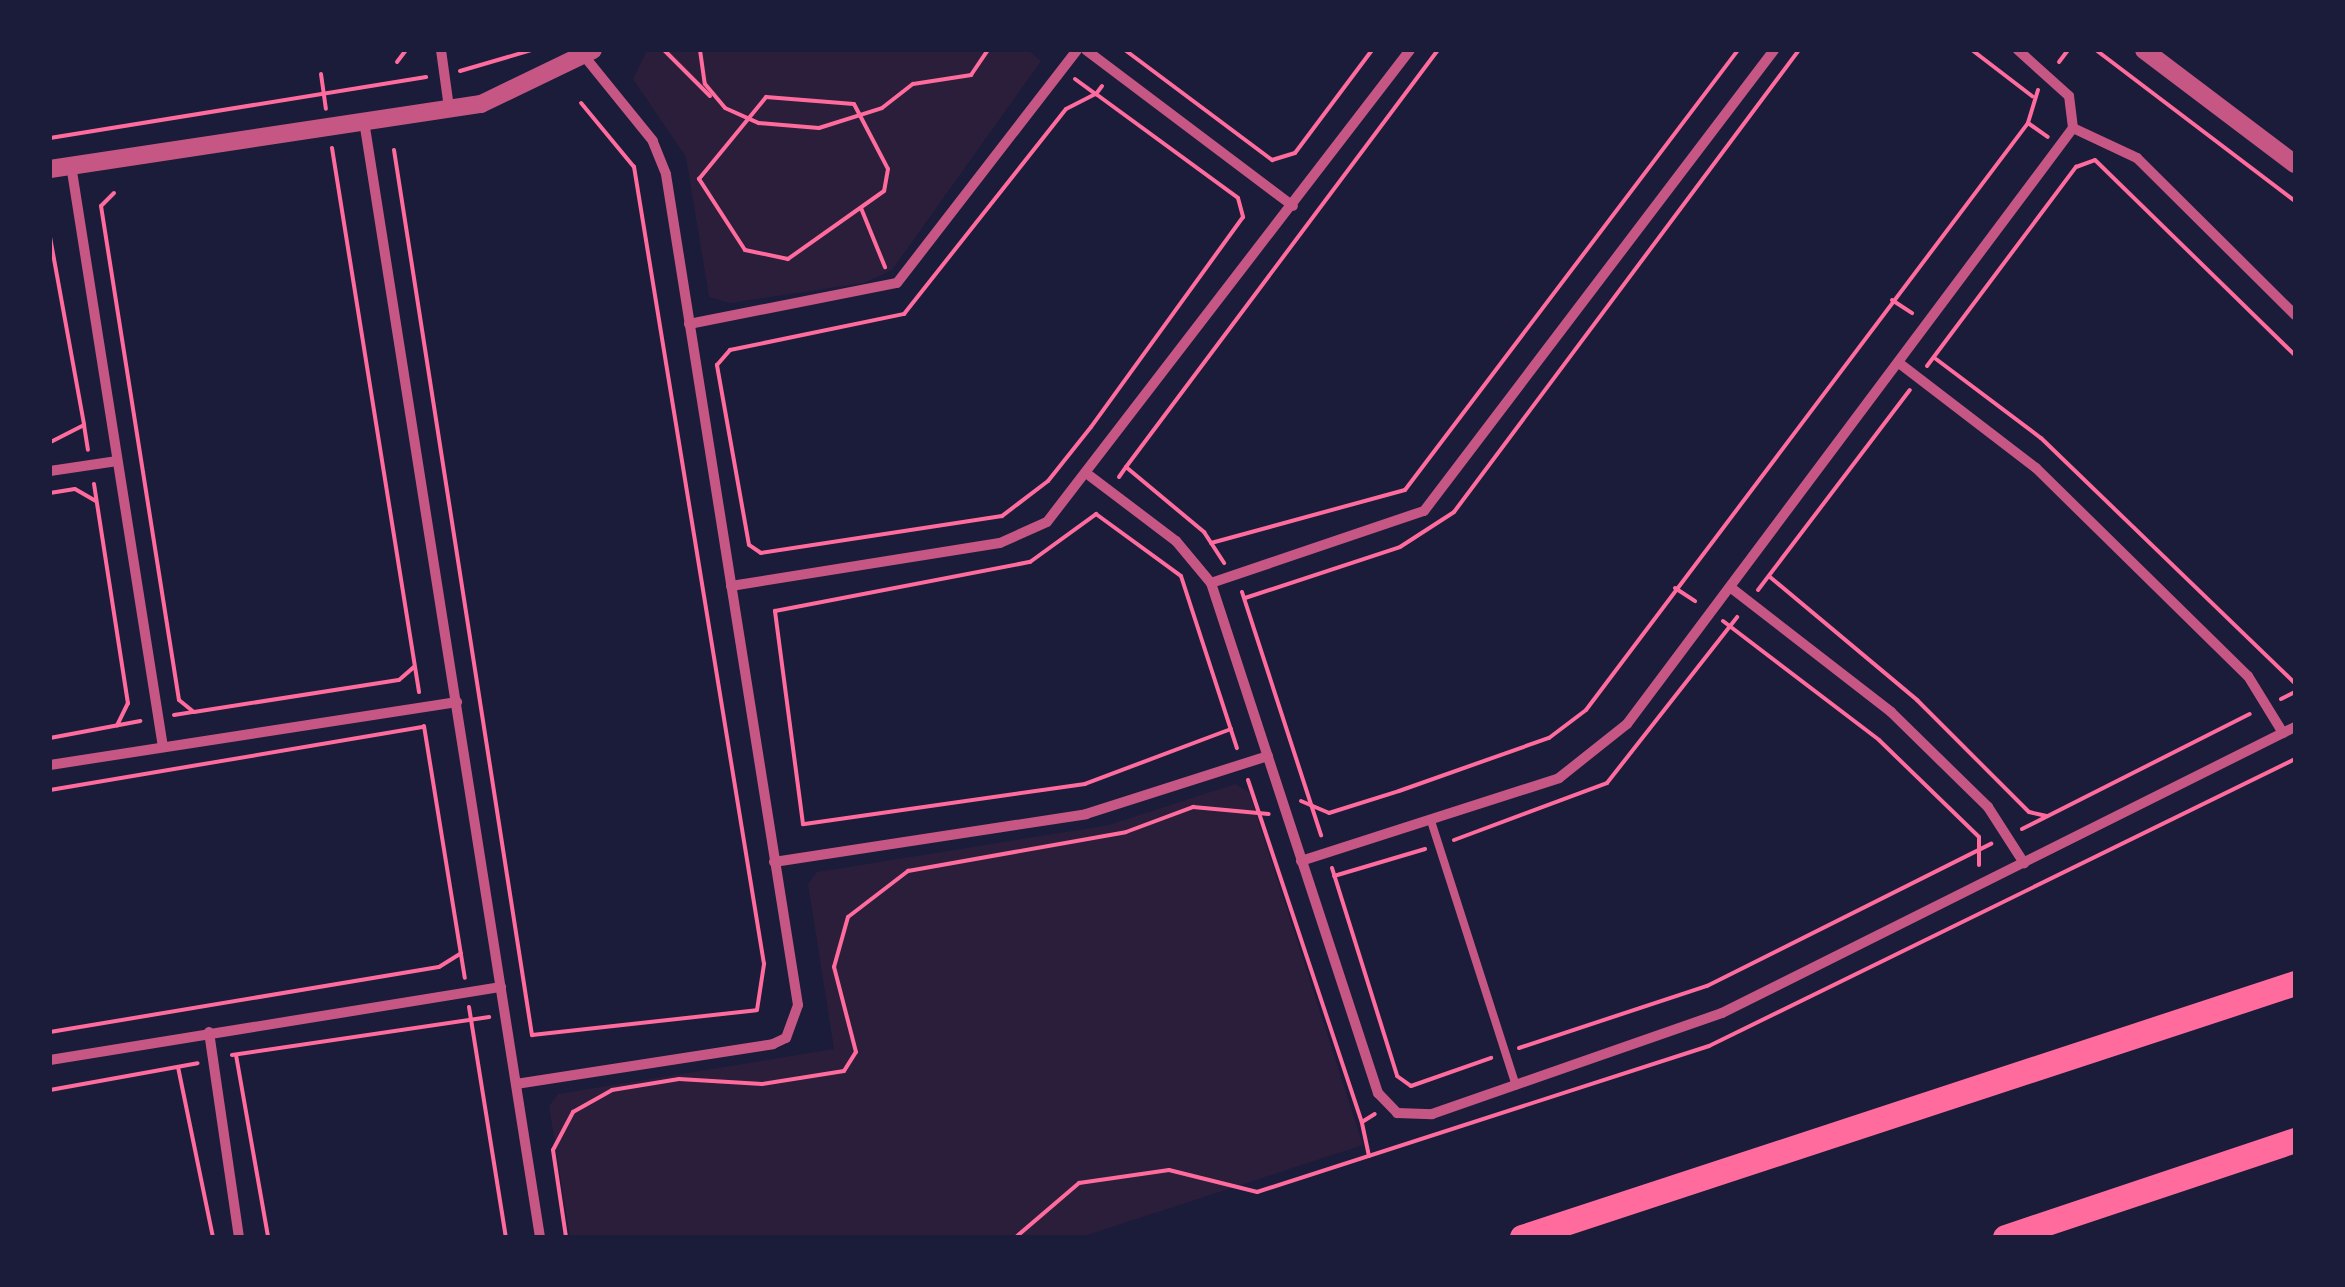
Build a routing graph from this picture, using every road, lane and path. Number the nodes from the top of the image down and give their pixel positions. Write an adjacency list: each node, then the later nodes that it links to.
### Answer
1 (406, 50): 20 (path)
2 (441, 50): 22 (street)
3 (532, 50): 22 (path)
4 (664, 50): 27 (path)
5 (700, 50): 27 (path)
6 (988, 50): 30 (path)
7 (1077, 50): 48 (street)
8 (1086, 50): 45 (street)
9 (1125, 50): 10 (path)
10 (1372, 50)
11 (1410, 50): 45 (street)
12 (1438, 50): 59 (path)
13 (1738, 50): 66 (path)
14 (1774, 50): 68 (street)
15 (1972, 50): 26 (path)
16 (2018, 50): 23 (street)
17 (2096, 50): 44 (path)
18 (2144, 50): 40 (street)
19 (589, 53): 29 (street); 50 (street)
20 (397, 62)
21 (321, 74): 24 (path)
22 (444, 74): 24 (path); 29 (street)
23 (2050, 75): 26 (path); 35 (street)
24 (324, 94): 34 (path); 36 (path)
25 (1096, 94): 25 (path)
26 (2032, 96): 33 (path)
27 (713, 98): 31 (path)
28 (581, 103): 113 (path)
29 (448, 108): 32 (street)
30 (863, 116): 31 (path); 31 (path); 46 (path)
31 (746, 118): 46 (path)
32 (364, 121): 34 (street); 79 (street)
33 (2028, 122): 37 (path); 72 (path)
34 (328, 126): 41 (street); 76 (path)
35 (2074, 128): 37 (street); 49 (street)
36 (50, 138)
37 (2062, 146): 39 (path); 53 (street)
38 (394, 150): 113 (path)
39 (2084, 161): 51 (path); 52 (path)
40 (2295, 164)
41 (71, 166): 42 (street); 57 (street)
42 (50, 169)
43 (114, 193): 82 (path)
44 (2295, 201)
45 (1293, 206): 61 (street)
46 (861, 208): 48 (path)
47 (50, 237): 55 (path)
48 (898, 283): 50 (street)
49 (2295, 315)
50 (689, 324): 70 (street)
51 (2295, 356)
52 (1934, 358): 54 (path); 77 (path)
53 (1899, 362): 54 (street); 71 (street)
54 (1920, 377): 67 (path); 80 (street)
55 (84, 425): 56 (path); 58 (path)
56 (50, 442)
57 (118, 461): 58 (street); 83 (street)
58 (91, 465): 60 (street); 64 (path)
59 (1126, 467): 62 (path); 66 (path)
60 (50, 471)
61 (1090, 476): 62 (street); 70 (street)
62 (1110, 491): 65 (path); 69 (street)
63 (50, 494): 64 (path)
64 (96, 501): 84 (path)
65 (1096, 514): 87 (path); 87 (path)
66 (1211, 543): 68 (path)
67 (1770, 575): 73 (path); 97 (path)
68 (1232, 577): 69 (street); 95 (path)
69 (1212, 584): 91 (street)
70 (731, 586): 105 (street)
71 (1730, 587): 73 (street); 74 (street)
72 (1675, 588): 74 (path); 95 (path)
73 (1749, 601): 75 (path); 100 (street)
74 (1711, 612): 75 (path); 99 (street)
75 (1730, 626): 101 (path); 102 (path)
76 (414, 667): 81 (path); 82 (path)
77 (2295, 682)
78 (2295, 692): 80 (path)
79 (456, 702): 81 (street); 111 (street)
80 (2269, 705): 88 (street); 97 (path)
81 (421, 707): 86 (path); 90 (street)
82 (194, 712): 83 (path)
83 (158, 718): 84 (path); 90 (street)
84 (117, 726): 89 (path)
85 (2295, 727): 88 (street)
86 (424, 728): 94 (path); 109 (path)
87 (1231, 729): 92 (path)
88 (2283, 732): 106 (street)
89 (50, 738)
90 (163, 747): 93 (street)
91 (1268, 756): 92 (street); 96 (street)
92 (1243, 764): 98 (path); 105 (street)
93 (50, 765)
94 (50, 790)
95 (1309, 798): 96 (path); 103 (path)
96 (1284, 808): 98 (path); 104 (street)
97 (2048, 816): 100 (path)
98 (1260, 817): 127 (path); 135 (path)
99 (1431, 821): 101 (lane); 103 (street)
100 (2007, 836): 102 (path); 106 (street)
101 (1438, 844): 107 (path); 118 (lane)
102 (1974, 852): 108 (path); 118 (path)
103 (1327, 853): 104 (street); 107 (path)
104 (1301, 861): 126 (street)
105 (774, 862): 123 (street)
106 (2024, 863): 108 (street)
107 (1334, 876): 118 (path)
108 (1985, 882): 124 (street)
109 (461, 953): 112 (path); 116 (path)
110 (2295, 983): 136 (highway)
111 (501, 987): 112 (street); 114 (street)
112 (467, 992): 115 (path); 117 (street)
113 (529, 1012): 114 (path)
114 (505, 1015): 115 (path); 123 (street)
115 (471, 1020): 119 (path); 133 (path)
116 (50, 1032)
117 (209, 1032): 120 (street); 121 (street)
118 (1505, 1053): 124 (lane)
119 (236, 1054): 121 (path); 132 (path)
120 (50, 1060)
121 (213, 1060): 122 (path); 131 (street)
122 (178, 1067): 125 (path); 130 (path)
123 (516, 1084): 134 (street)
124 (1516, 1086): 126 (street)
125 (50, 1090)
126 (1387, 1106): 127 (path)
127 (1362, 1122): 129 (path)
128 (2295, 1140): 137 (highway)
129 (1369, 1156)
130 (213, 1237)
131 (240, 1237)
132 (268, 1237)
133 (506, 1237)
134 (540, 1237)
135 (566, 1237)
136 (1522, 1237)
137 (2004, 1237)

